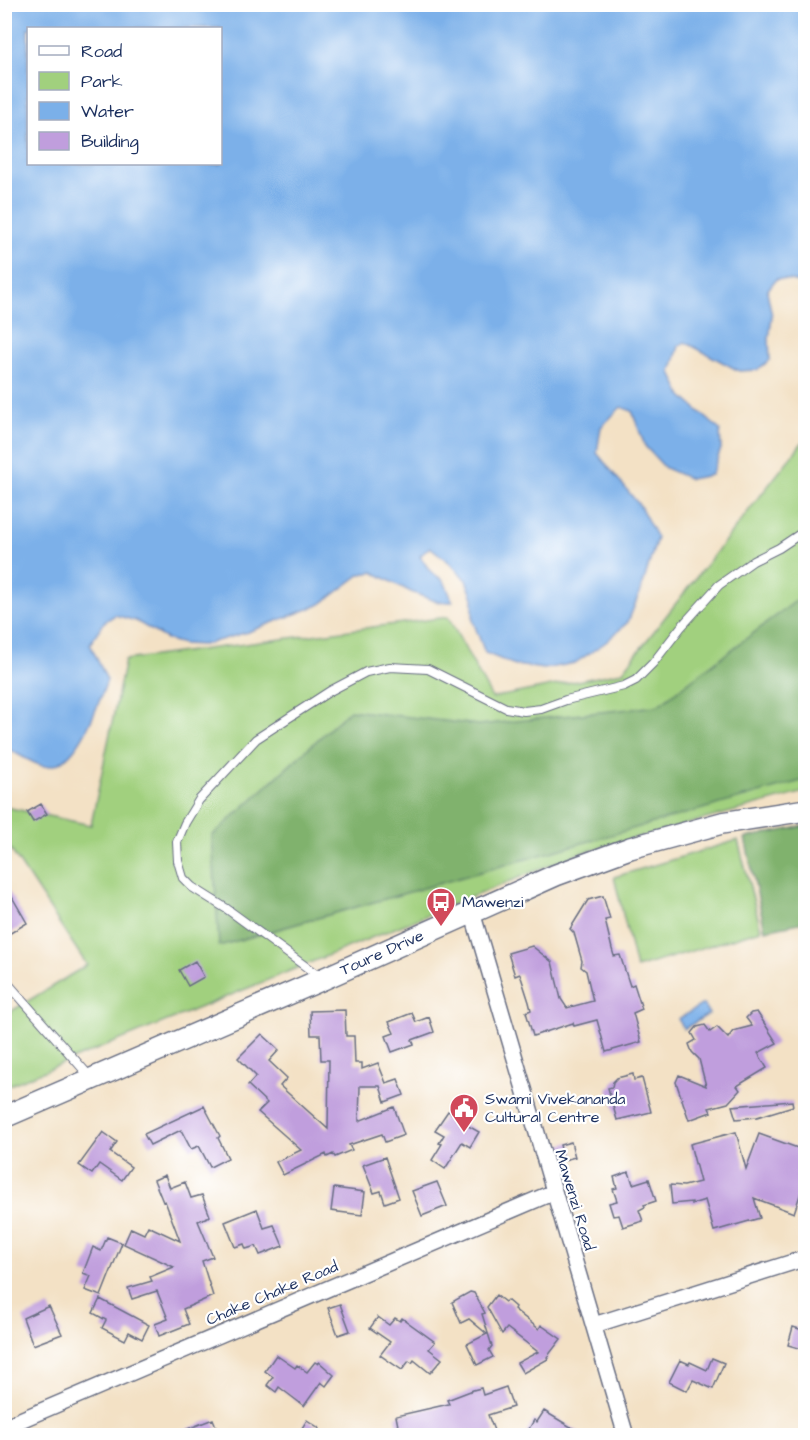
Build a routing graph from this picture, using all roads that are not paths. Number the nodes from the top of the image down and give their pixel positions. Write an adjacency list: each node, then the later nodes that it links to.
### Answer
1 (806, 530): 5 (lane)
2 (806, 810): 3 (street, Toure Drive)
3 (472, 912): 5 (street, Toure Drive); 8 (street, Mawenzi Road)
4 (4, 979): 6 (lane)
5 (323, 979): 6 (street, Toure Drive)
6 (92, 1079): 7 (street, Toure Drive)
7 (4, 1117)
8 (554, 1192): 10 (street, Mawenzi Road); 11 (street, Chake Chake Road)
9 (806, 1258): 10 (street)
10 (594, 1325): 12 (street, Mawenzi Road)
11 (4, 1427)
12 (626, 1436)

